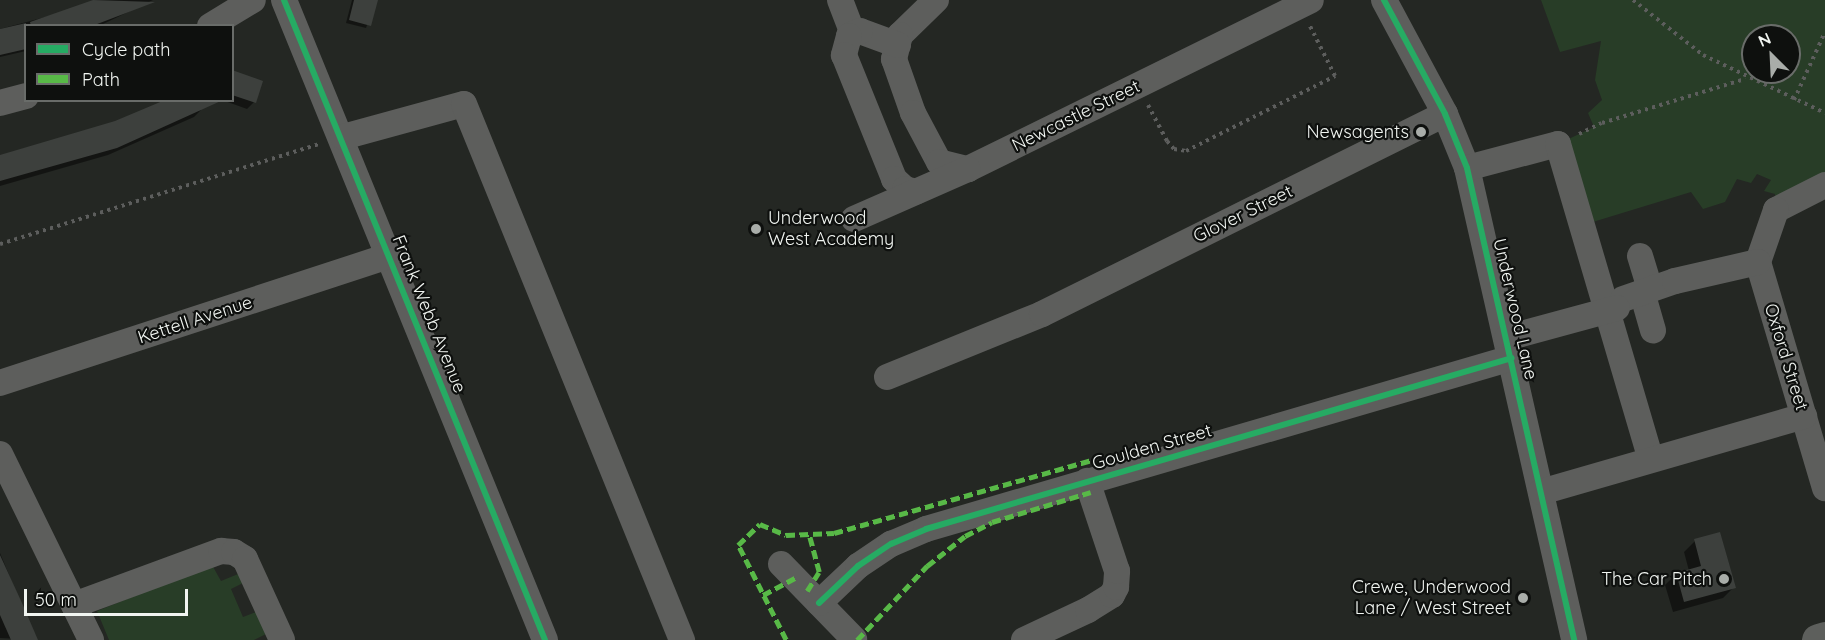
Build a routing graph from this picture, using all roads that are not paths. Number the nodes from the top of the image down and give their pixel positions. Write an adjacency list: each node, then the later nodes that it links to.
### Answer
1 (254, 0): 7 (street)
2 (284, 0): 13 (street, Frank Webb Avenue)
3 (840, 0): 8 (street)
4 (936, 0): 9 (street)
5 (1384, 0): 12 (street, Underwood Lane)
6 (1305, 3): 15 (street, Newcastle Street)
7 (213, 24)
8 (853, 34): 9 (street); 17 (street)
9 (896, 52): 15 (street)
10 (24, 97): 11 (street)
11 (0, 103)
12 (1445, 114): 14 (street, Underwood Lane); 25 (street, Glover Street)
13 (343, 136): 19 (street, Frank Webb Avenue); 41 (street)
14 (1467, 168): 22 (street); 24 (street, Underwood Lane)
15 (968, 169): 17 (street, Newcastle Street)
16 (1824, 185): 21 (street)
17 (916, 192): 18 (street, Newcastle Street)
18 (854, 219)
19 (389, 256): 26 (street, Kettell Avenue); 40 (street, Frank Webb Avenue)
20 (1640, 256): 22 (street)
21 (1758, 262): 22 (street); 27 (street, Oxford Street)
22 (1628, 299): 23 (street); 24 (street, Goulden Street); 29 (street)
23 (1653, 330)
24 (1510, 348): 30 (street, Goulden Street); 32 (street, Underwood Lane)
25 (886, 377)
26 (0, 383)
27 (1804, 416): 29 (street); 31 (street, Oxford Street)
28 (0, 454): 35 (street)
29 (1651, 459): 32 (street)
30 (1087, 481): 34 (street, Goulden Street); 42 (street)
31 (1825, 488)
32 (1541, 492): 43 (street, Underwood Lane)
33 (781, 564): 34 (street)
34 (819, 603): 37 (street)
35 (74, 604): 38 (street); 39 (street)
36 (1825, 638): 44 (main road)
37 (854, 639)
38 (91, 640)
39 (282, 640)
40 (545, 640)
41 (682, 640)
42 (1024, 640)
43 (1574, 640)
44 (1818, 640)

